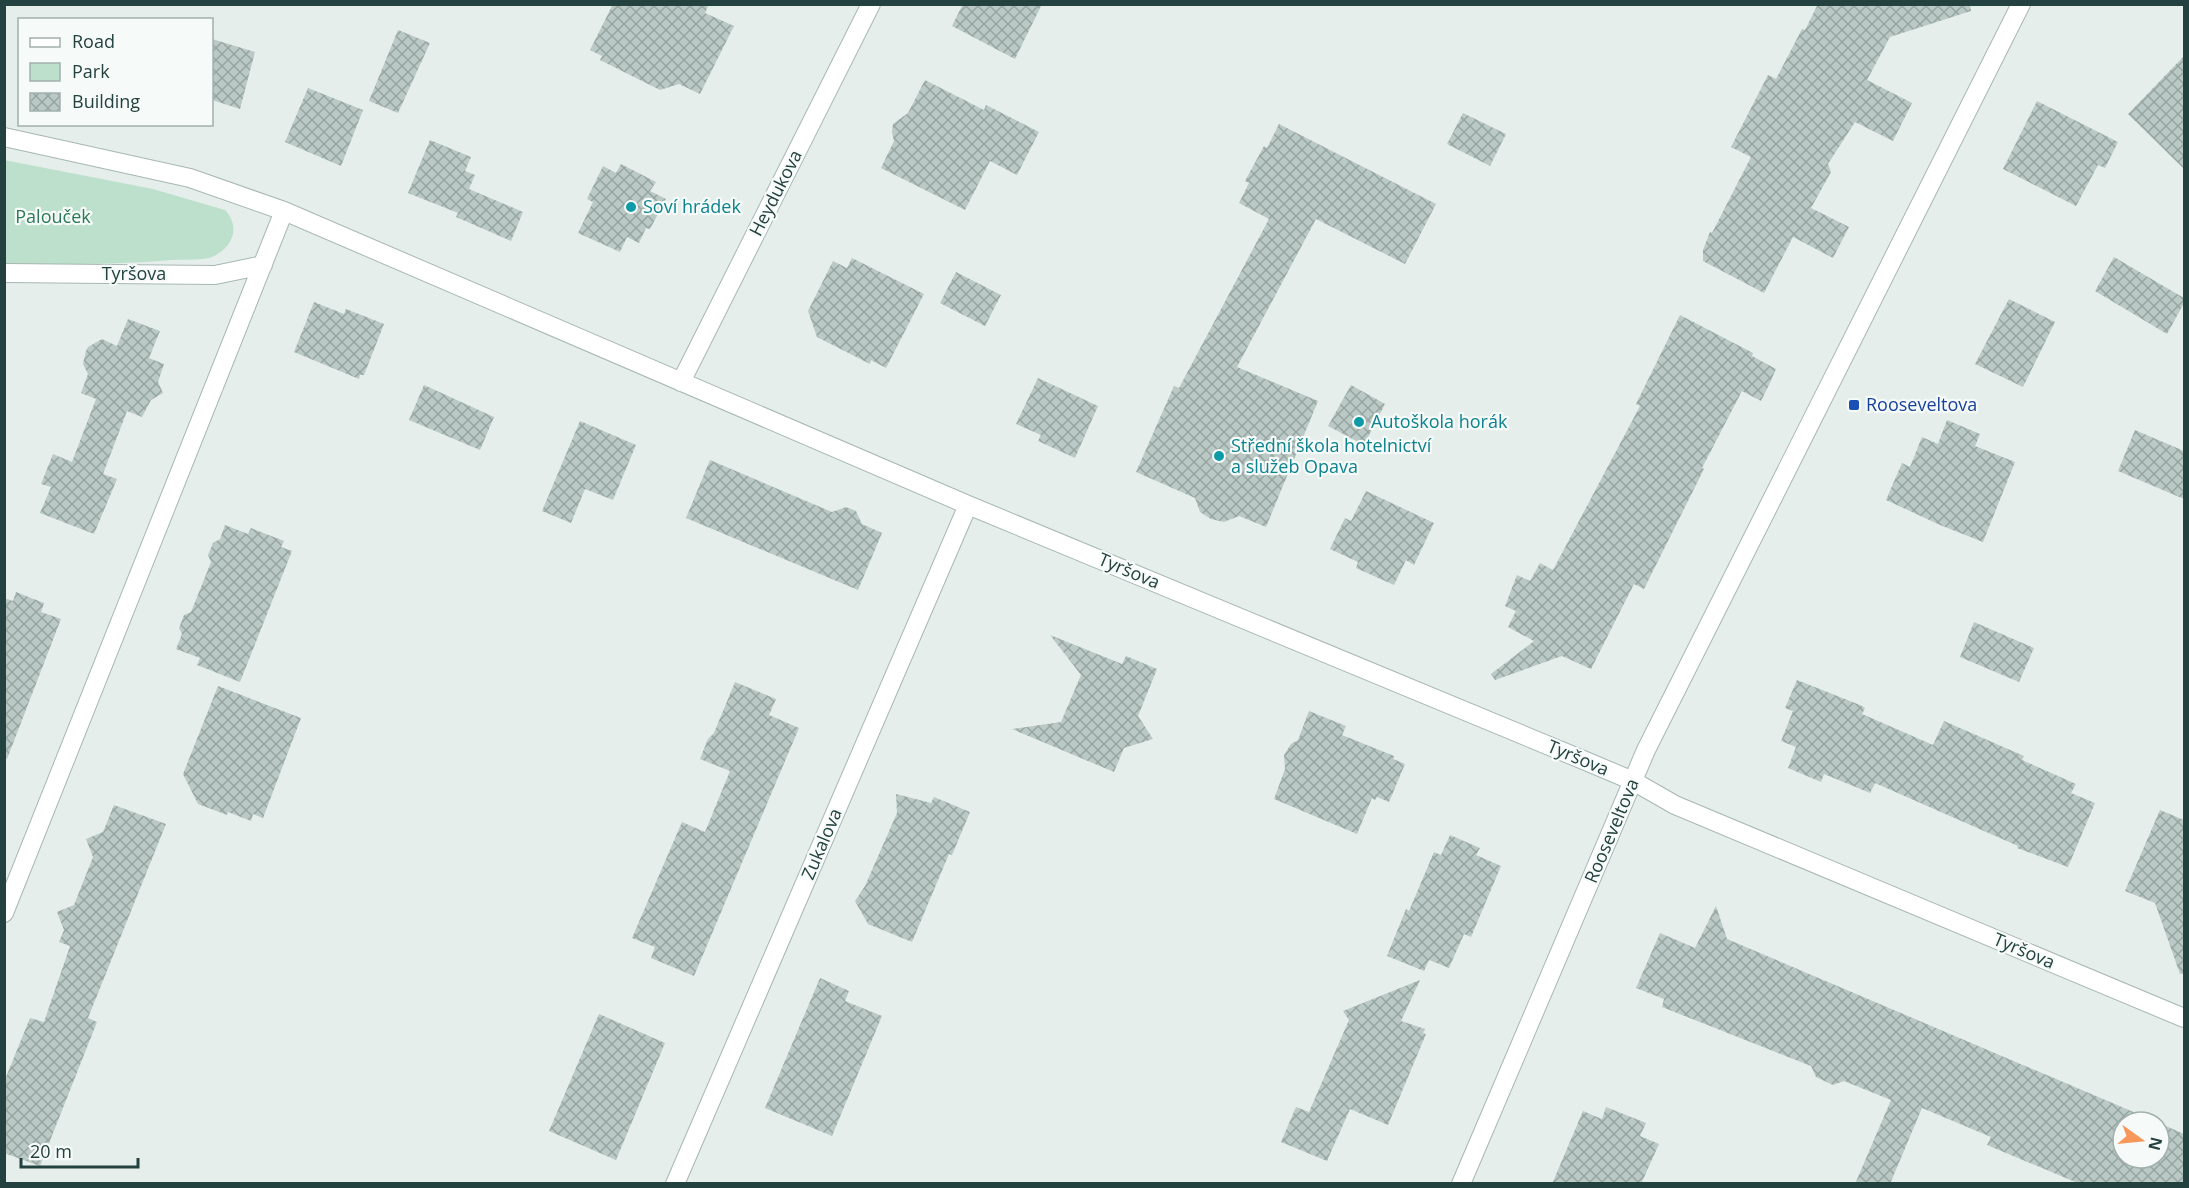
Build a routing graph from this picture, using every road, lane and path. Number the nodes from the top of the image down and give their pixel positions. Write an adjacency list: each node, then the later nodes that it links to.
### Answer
1 (871, 4): 7 (street, Heydukova)
2 (2021, 4): 9 (street, Rooseveltova)
3 (4, 137): 4 (street, Tyršova)
4 (284, 211): 5 (street); 7 (street, Tyršova)
5 (263, 265): 6 (street, Tyršova); 10 (street)
6 (4, 273)
7 (681, 382): 8 (street, Tyršova)
8 (968, 505): 9 (street, Tyršova); 12 (street, Zukalova)
9 (1633, 781): 11 (street, Tyršova); 13 (street, Rooseveltova)
10 (4, 913)
11 (2184, 1018)
12 (675, 1184)
13 (1461, 1184)

